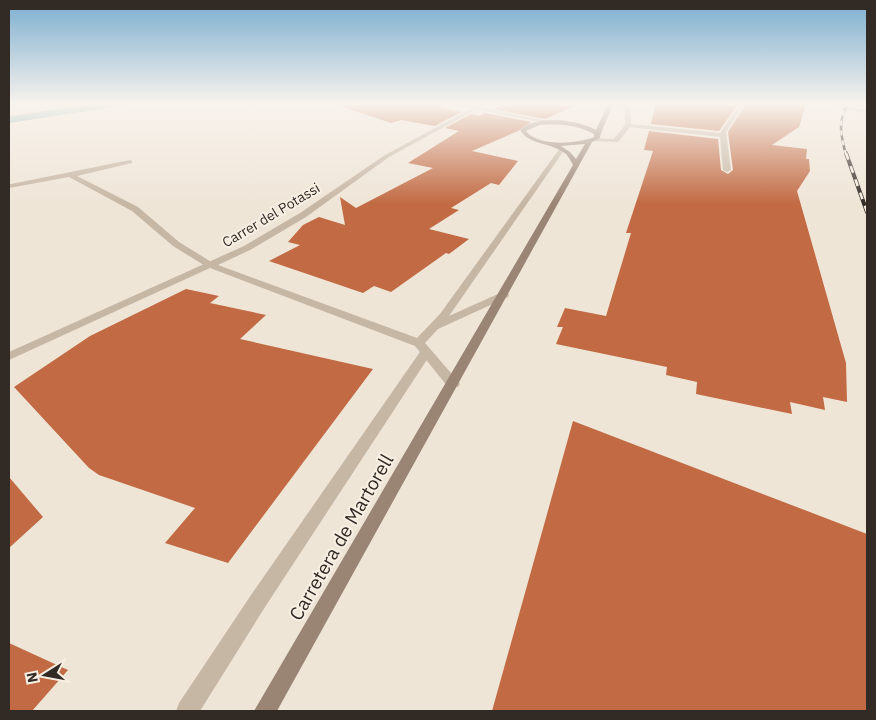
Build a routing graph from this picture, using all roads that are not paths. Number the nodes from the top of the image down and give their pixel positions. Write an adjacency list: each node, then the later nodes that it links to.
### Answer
1 (421, 138): 14 (street, Carrer del Potassi)
2 (532, 138): 7 (main road)
3 (597, 138): 6 (main road, Carretera de Martorell)
4 (619, 138): 6 (street)
5 (723, 138): 11 (street)
6 (591, 141): 7 (main road); 10 (main road, Carretera de Martorell)
7 (547, 142): 8 (main road)
8 (562, 149): 10 (main road); 16 (street)
9 (130, 162): 12 (street)
10 (576, 164): 15 (main road, Carretera de Martorell)
11 (727, 170)
12 (70, 175): 13 (street); 14 (street)
13 (11, 186)
14 (210, 265): 17 (street); 18 (street, Carrer del Potassi)
15 (504, 295): 16 (street); 19 (main road, Carretera de Martorell)
16 (434, 328): 17 (street)
17 (423, 348): 19 (street); 20 (street)
18 (9, 356)
19 (453, 384): 21 (main road, Carretera de Martorell)
20 (187, 711)
21 (265, 711)

